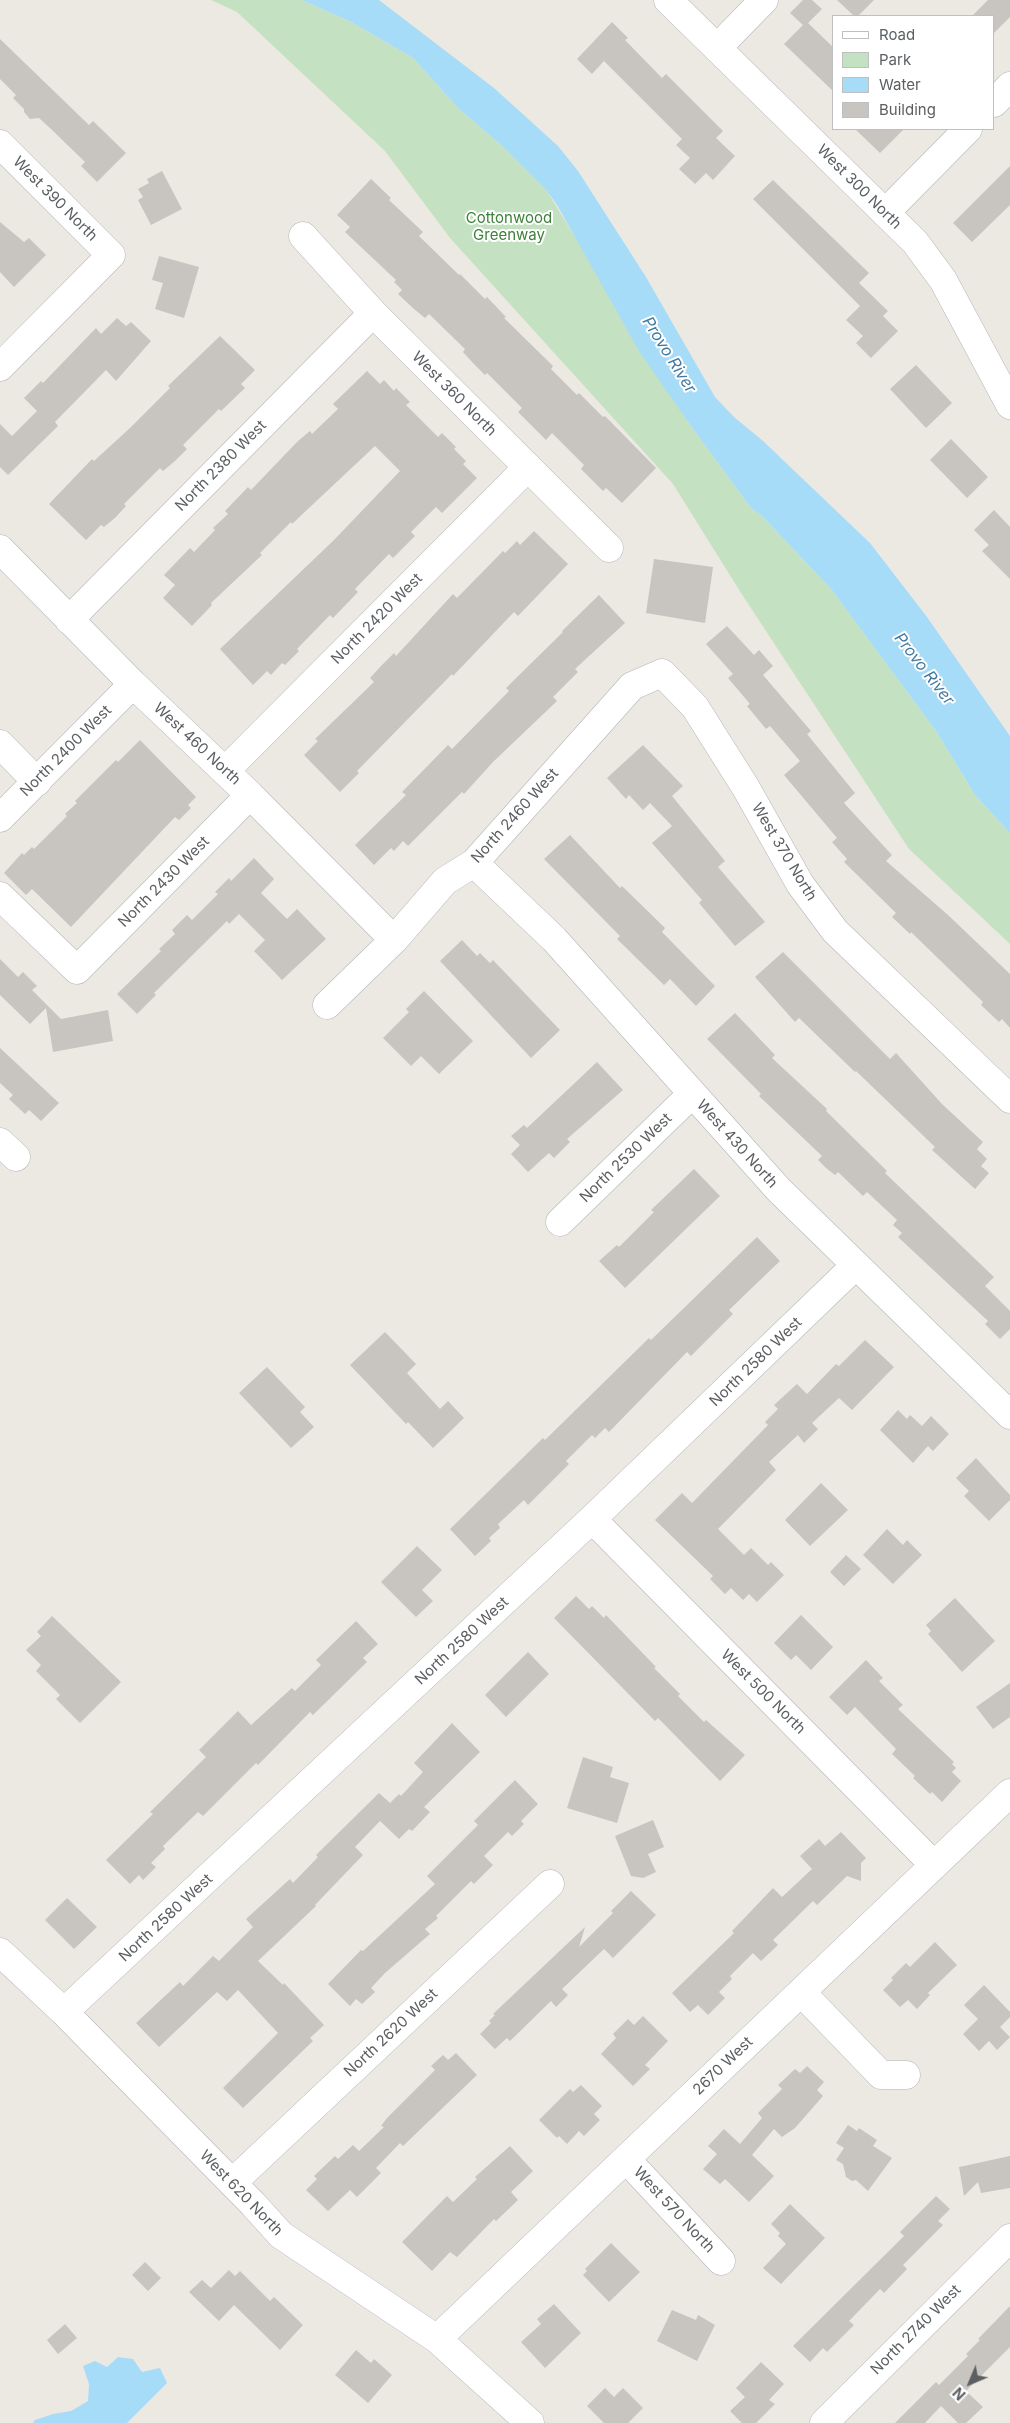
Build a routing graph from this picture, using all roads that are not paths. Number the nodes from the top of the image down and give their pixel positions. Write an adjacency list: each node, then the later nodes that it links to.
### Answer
1 (668, 0): 3 (street, West 300 North)
2 (764, 0): 3 (street)
3 (718, 47): 8 (street, West 300 North)
4 (1010, 86): 5 (street)
5 (995, 102)
6 (967, 130): 8 (street)
7 (0, 144): 11 (street, West 390 North)
8 (885, 213): 12 (street, West 300 North)
9 (303, 236): 10 (street, West 360 North)
10 (373, 313): 13 (street, West 360 North); 16 (street, North 2380 West)
11 (0, 367)
12 (1010, 405)
13 (528, 467): 14 (street, West 360 North); 20 (street, North 2420 West)
14 (609, 548)
15 (0, 549): 16 (street, West 460 North)
16 (69, 620): 18 (street, West 460 North)
17 (662, 673): 24 (street, North 2460 West); 29 (street, West 370 North)
18 (133, 684): 20 (street, West 460 North); 21 (street, North 2400 West)
19 (0, 744): 21 (street)
20 (225, 771): 22 (street, West 460 North)
21 (37, 782): 23 (street, North 2400 West)
22 (250, 795): 25 (street, North 2430 West); 26 (street, West 460 North)
23 (0, 818)
24 (474, 863): 26 (street, North 2460 West); 28 (street, West 430 North)
25 (0, 896)
26 (394, 940): 27 (street, North 2460 West)
27 (327, 1005)
28 (692, 1094): 30 (street, North 2530 West); 31 (street, West 430 North)
29 (1010, 1099)
30 (560, 1222)
31 (856, 1266): 32 (street, West 430 North); 33 (street, North 2580 West)
32 (1010, 1415)
33 (592, 1519): 35 (street, West 500 North); 39 (street, North 2580 West)
34 (1010, 1793): 35 (street, 2670 West)
35 (934, 1865): 38 (street, 2670 West)
36 (550, 1884): 42 (street, North 2620 West)
37 (0, 1952): 39 (street, West 620 North)
38 (801, 1992): 40 (street); 41 (street, 2670 West)
39 (64, 2012): 42 (street, West 620 North)
40 (906, 2075)
41 (626, 2159): 44 (street, West 570 North); 45 (street, 2670 West)
42 (232, 2183): 45 (street, West 620 North)
43 (1009, 2238): 47 (street, North 2740 West)
44 (721, 2261)
45 (437, 2339): 46 (street, West 620 North)
46 (530, 2423)
47 (824, 2423)

